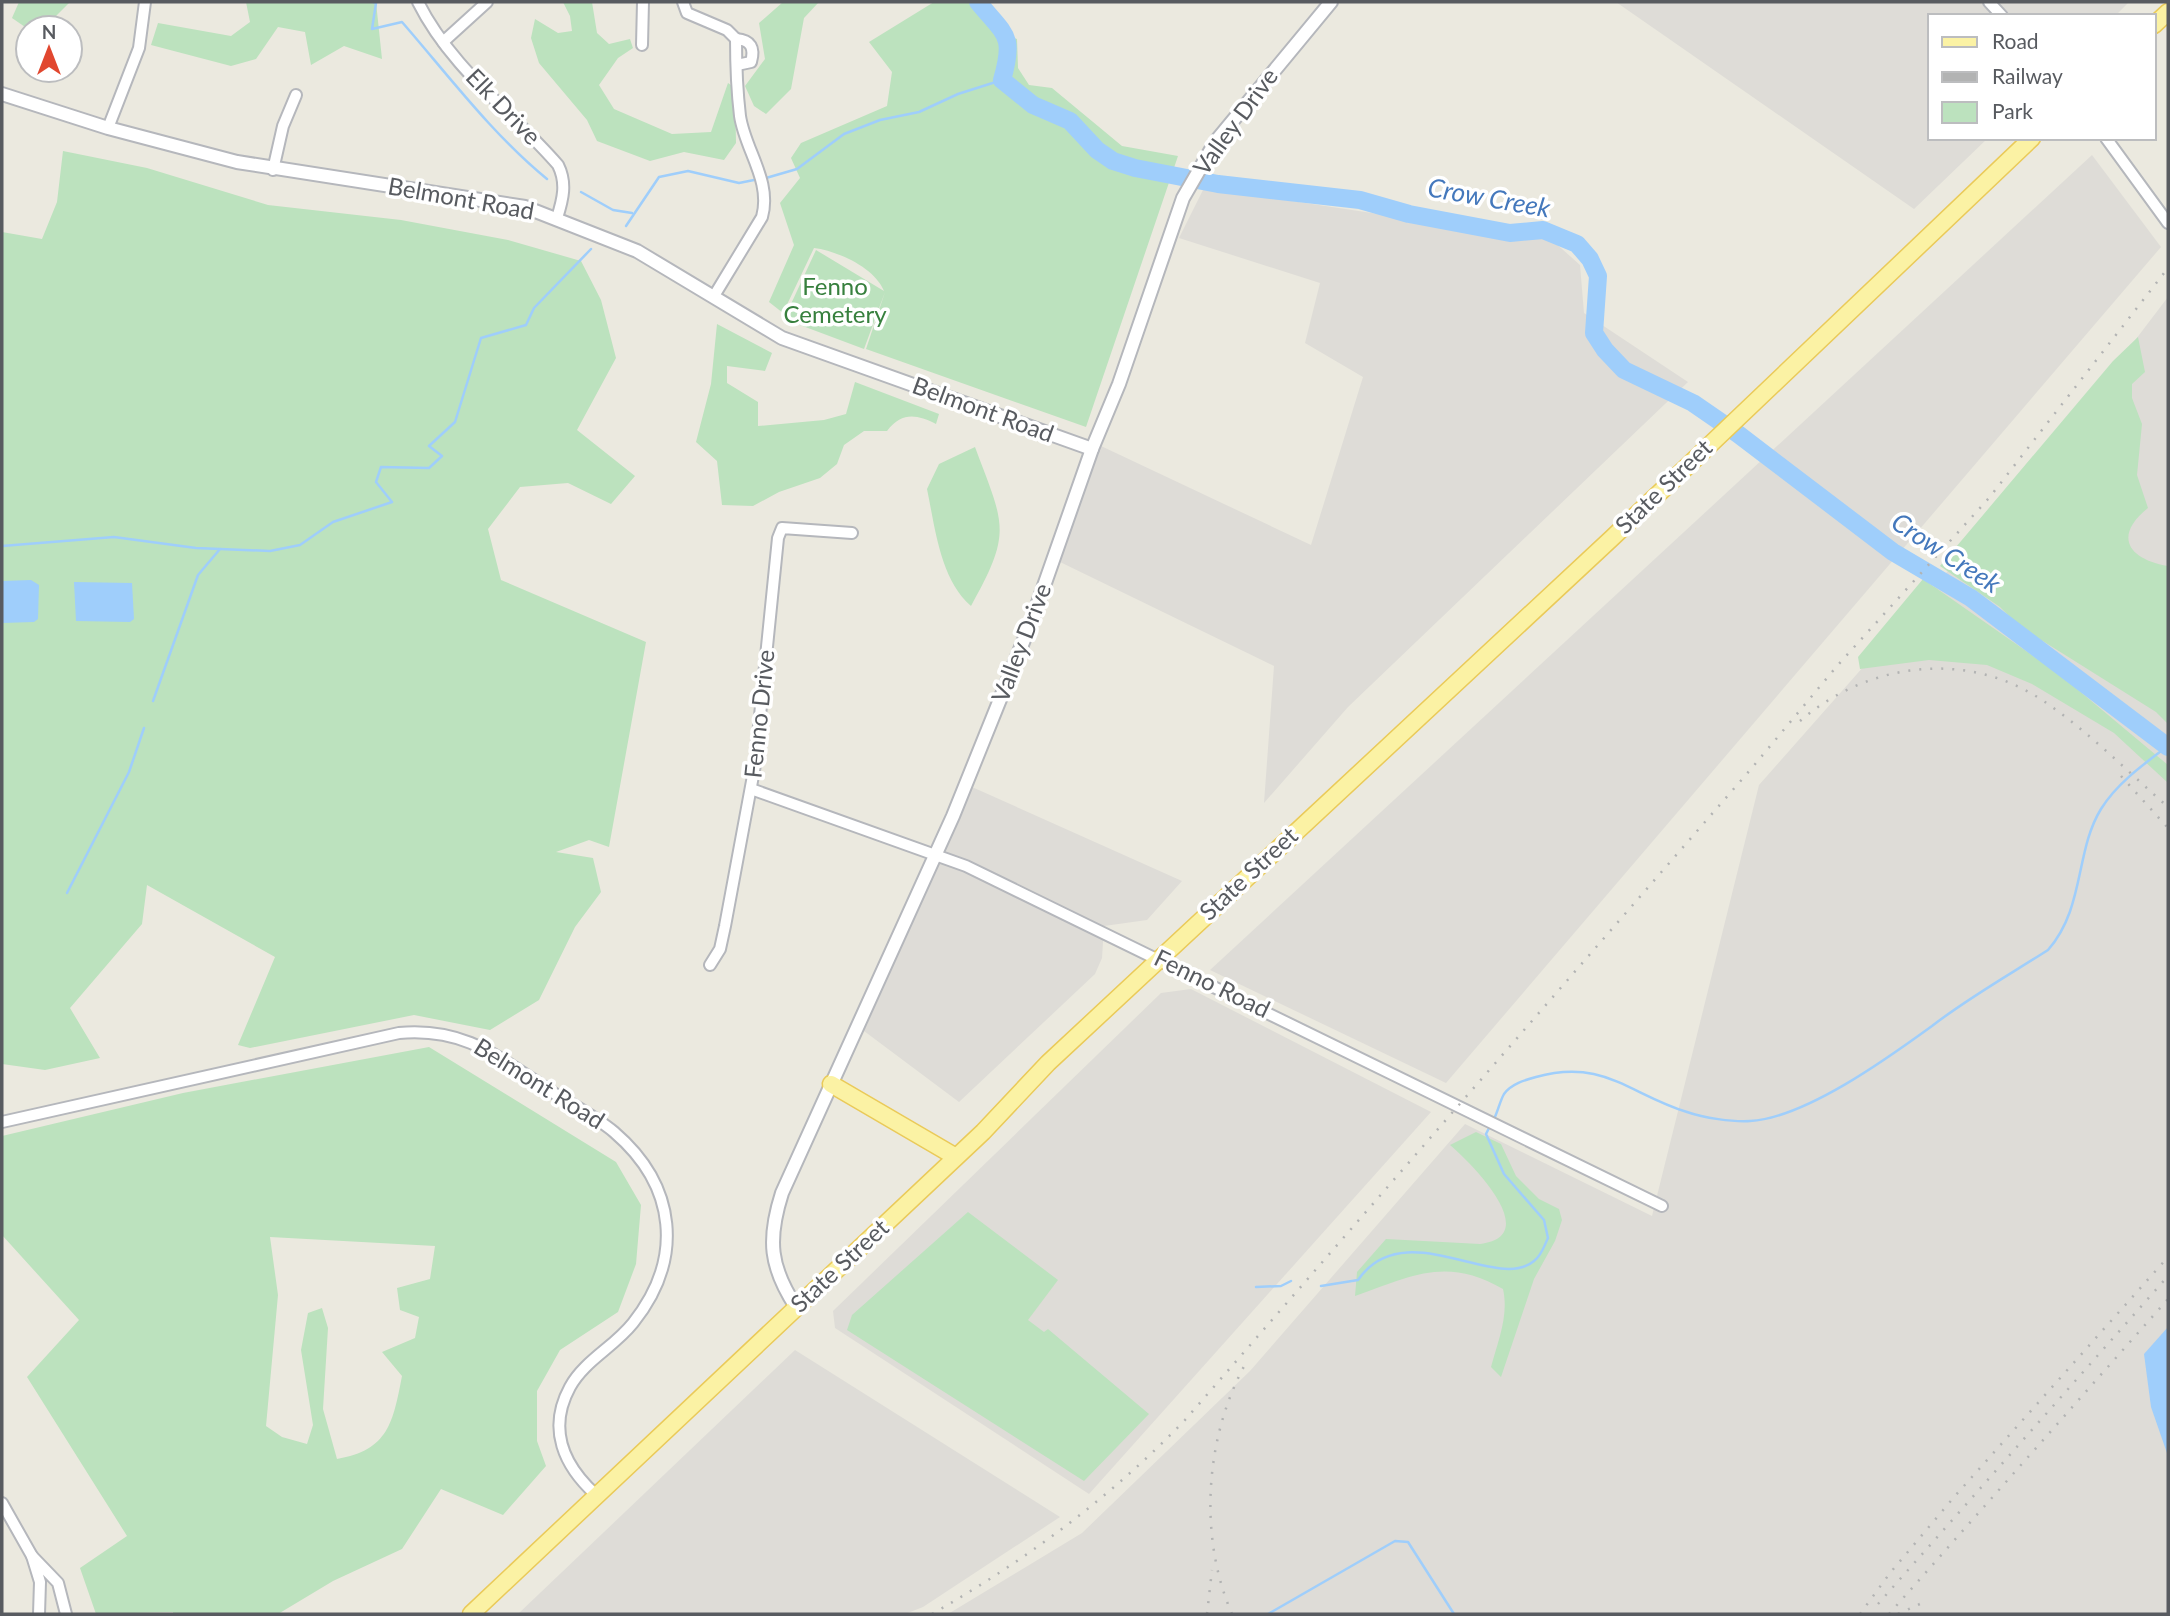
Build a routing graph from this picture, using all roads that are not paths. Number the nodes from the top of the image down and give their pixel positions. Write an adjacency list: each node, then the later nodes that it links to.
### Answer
1 (145, 2): 13 (street)
2 (418, 2): 8 (street, Elk Drive)
3 (487, 2): 8 (street)
4 (643, 2): 9 (street)
5 (683, 2): 7 (street)
6 (1331, 2): 20 (street, Valley Drive)
7 (736, 39): 10 (street); 10 (street)
8 (443, 42): 17 (street, Elk Drive)
9 (642, 45)
10 (737, 65): 19 (street)
11 (2, 94): 13 (street, Belmont Road)
12 (296, 96): 16 (street)
13 (108, 128): 16 (street, Belmont Road)
14 (2030, 140): 24 (main road, State Street)
15 (2107, 140): 18 (street)
16 (273, 170): 17 (street, Belmont Road)
17 (557, 218): 19 (street, Belmont Road)
18 (2168, 223)
19 (714, 296): 20 (street, Belmont Road)
20 (1092, 449): 23 (street, Valley Drive)
21 (852, 533): 22 (street, Fenno Drive)
22 (751, 789): 23 (street, Fenno Road); 25 (street, Fenno Drive)
23 (935, 853): 24 (street, Fenno Road); 26 (street, Valley Drive)
24 (1159, 958): 28 (main road, State Street); 29 (street, Fenno Road)
25 (710, 965)
26 (831, 1084): 28 (main road); 30 (street, Valley Drive)
27 (2, 1122): 31 (street, Belmont Road)
28 (956, 1157): 30 (main road, State Street)
29 (1662, 1206)
30 (796, 1307): 31 (main road, State Street)
31 (596, 1495): 36 (main road, State Street)
32 (2, 1503): 33 (street)
33 (32, 1556): 34 (street); 35 (street)
34 (39, 1614)
35 (66, 1614)
36 (471, 1614)

